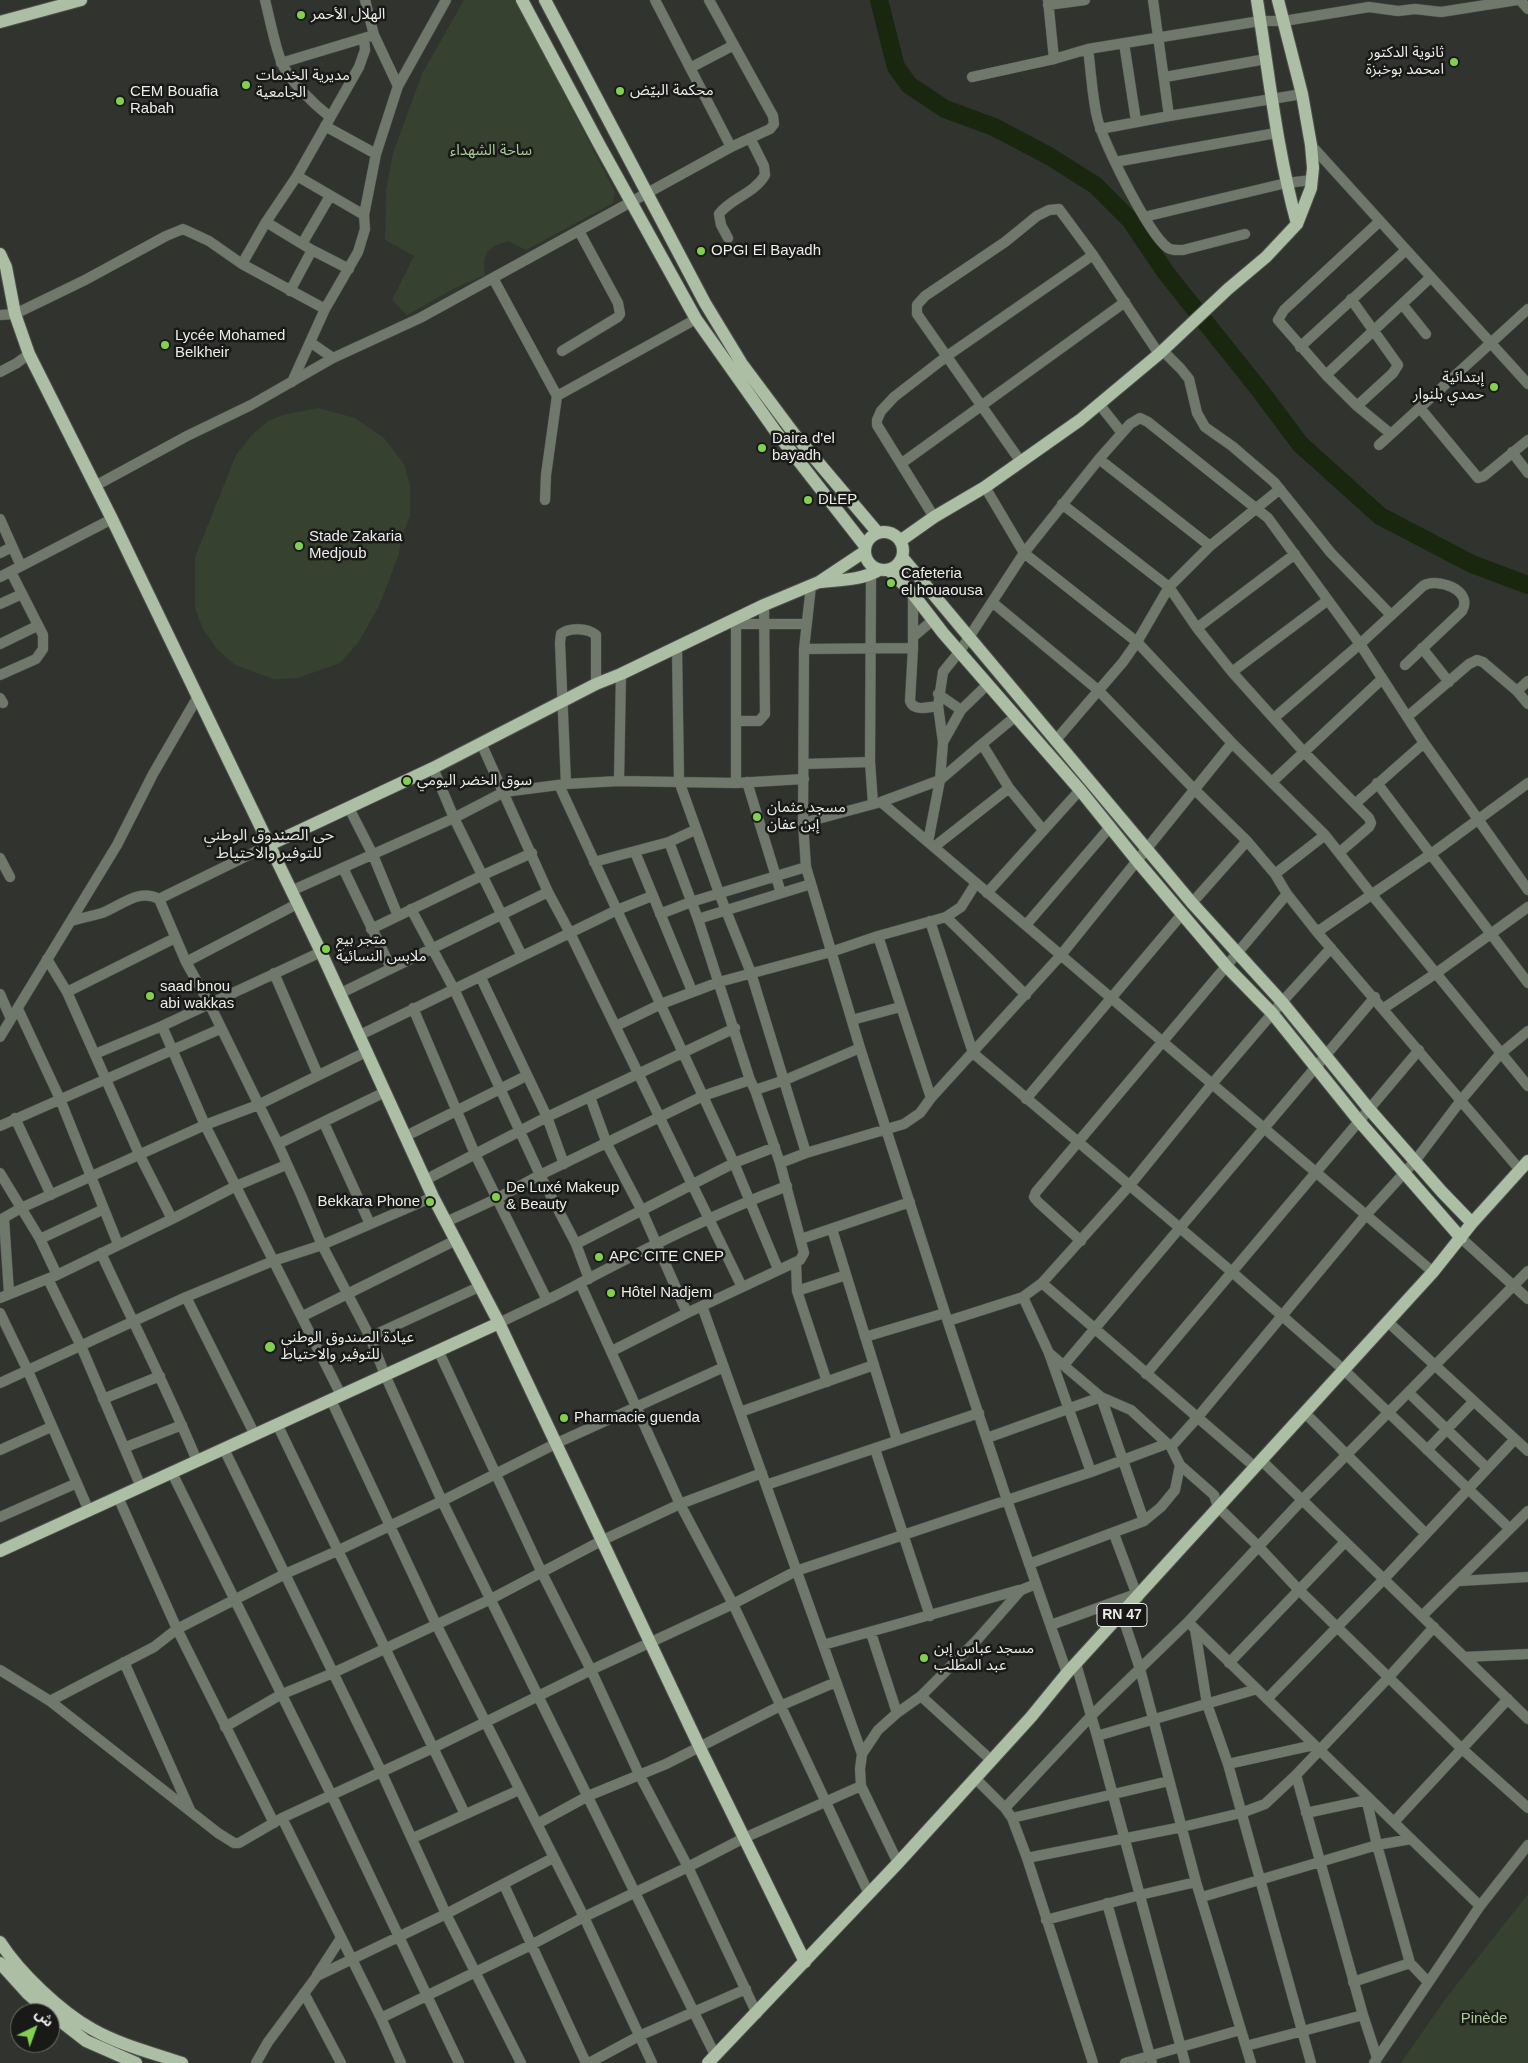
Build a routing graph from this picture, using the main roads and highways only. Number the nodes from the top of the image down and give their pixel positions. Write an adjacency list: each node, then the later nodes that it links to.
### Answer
1 (81, 0): 6 (main road)
2 (522, 0): 8 (main road)
3 (545, 0): 7 (main road)
4 (1257, 0): 9 (main road)
5 (1278, 0): 9 (main road)
6 (2, 23)
7 (617, 137): 8 (main road); 11 (main road)
8 (599, 144): 13 (main road)
9 (1297, 224): 12 (main road)
10 (0, 254): 17 (main road)
11 (878, 533): 12 (main road); 13 (main road)
12 (900, 542): 14 (main road)
13 (865, 549): 15 (main road); 16 (main road)
14 (902, 557): 15 (main road); 19 (main road)
15 (880, 572): 16 (main road); 20 (main road)
16 (814, 584): 17 (main road)
17 (269, 845): 21 (main road)
18 (1524, 1166): 19 (main road, RN 47)
19 (1472, 1223): 20 (main road, RN 47)
20 (1461, 1238): 24 (main road, RN 47)
21 (499, 1323): 22 (main road); 24 (main road)
22 (0, 1551)
23 (0, 1942): 30 (main road)
24 (805, 1962): 28 (main road, RN 47)
25 (0, 1963): 26 (main road)
26 (38, 2003)
27 (60, 2021): 29 (main road)
28 (711, 2059)
29 (136, 2063)
30 (182, 2063)

